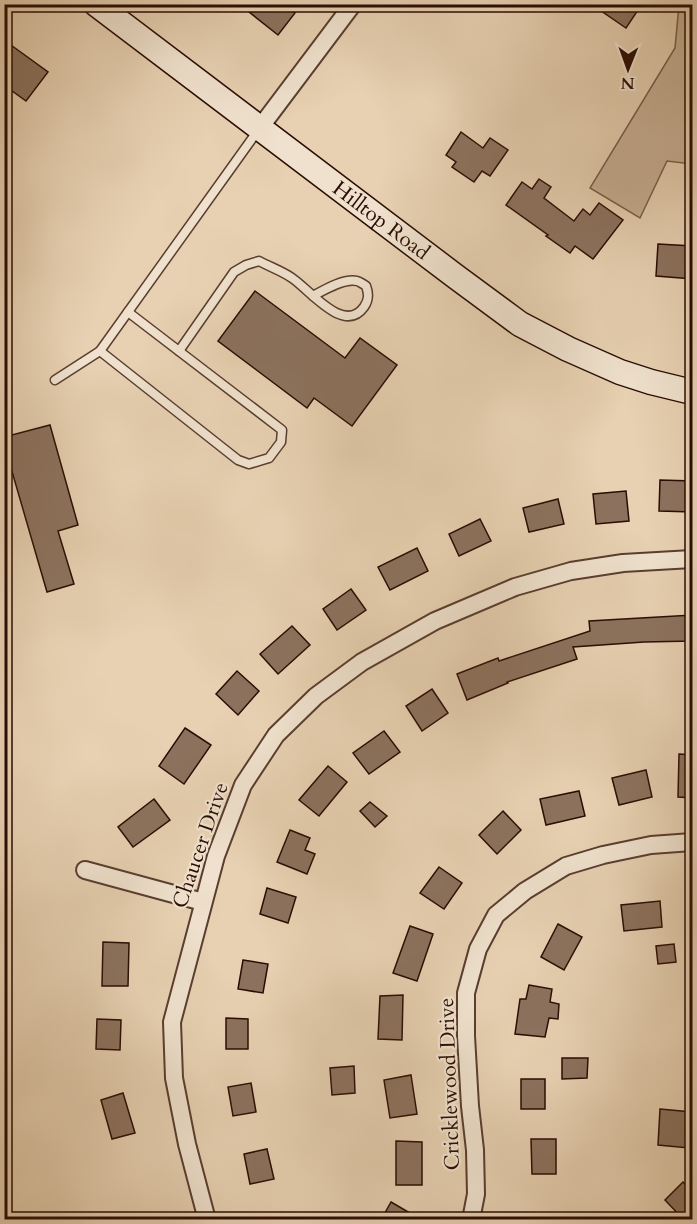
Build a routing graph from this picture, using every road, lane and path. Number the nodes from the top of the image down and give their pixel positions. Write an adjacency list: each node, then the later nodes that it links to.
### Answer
1 (96, 4): 3 (main road, Hilltop Road)
2 (352, 4): 3 (street)
3 (259, 129): 5 (lane); 9 (main road, Hilltop Road)
4 (314, 296): 4 (lane); 7 (lane)
5 (128, 312): 6 (lane); 7 (lane)
6 (100, 351): 7 (lane); 8 (lane)
7 (179, 351)
8 (55, 380)
9 (693, 392)
10 (693, 559): 13 (street, Chaucer Drive)
11 (693, 842): 15 (street, Cricklewood Drive)
12 (85, 870): 13 (street)
13 (203, 902): 14 (street, Chaucer Drive)
14 (207, 1220)
15 (471, 1220)

